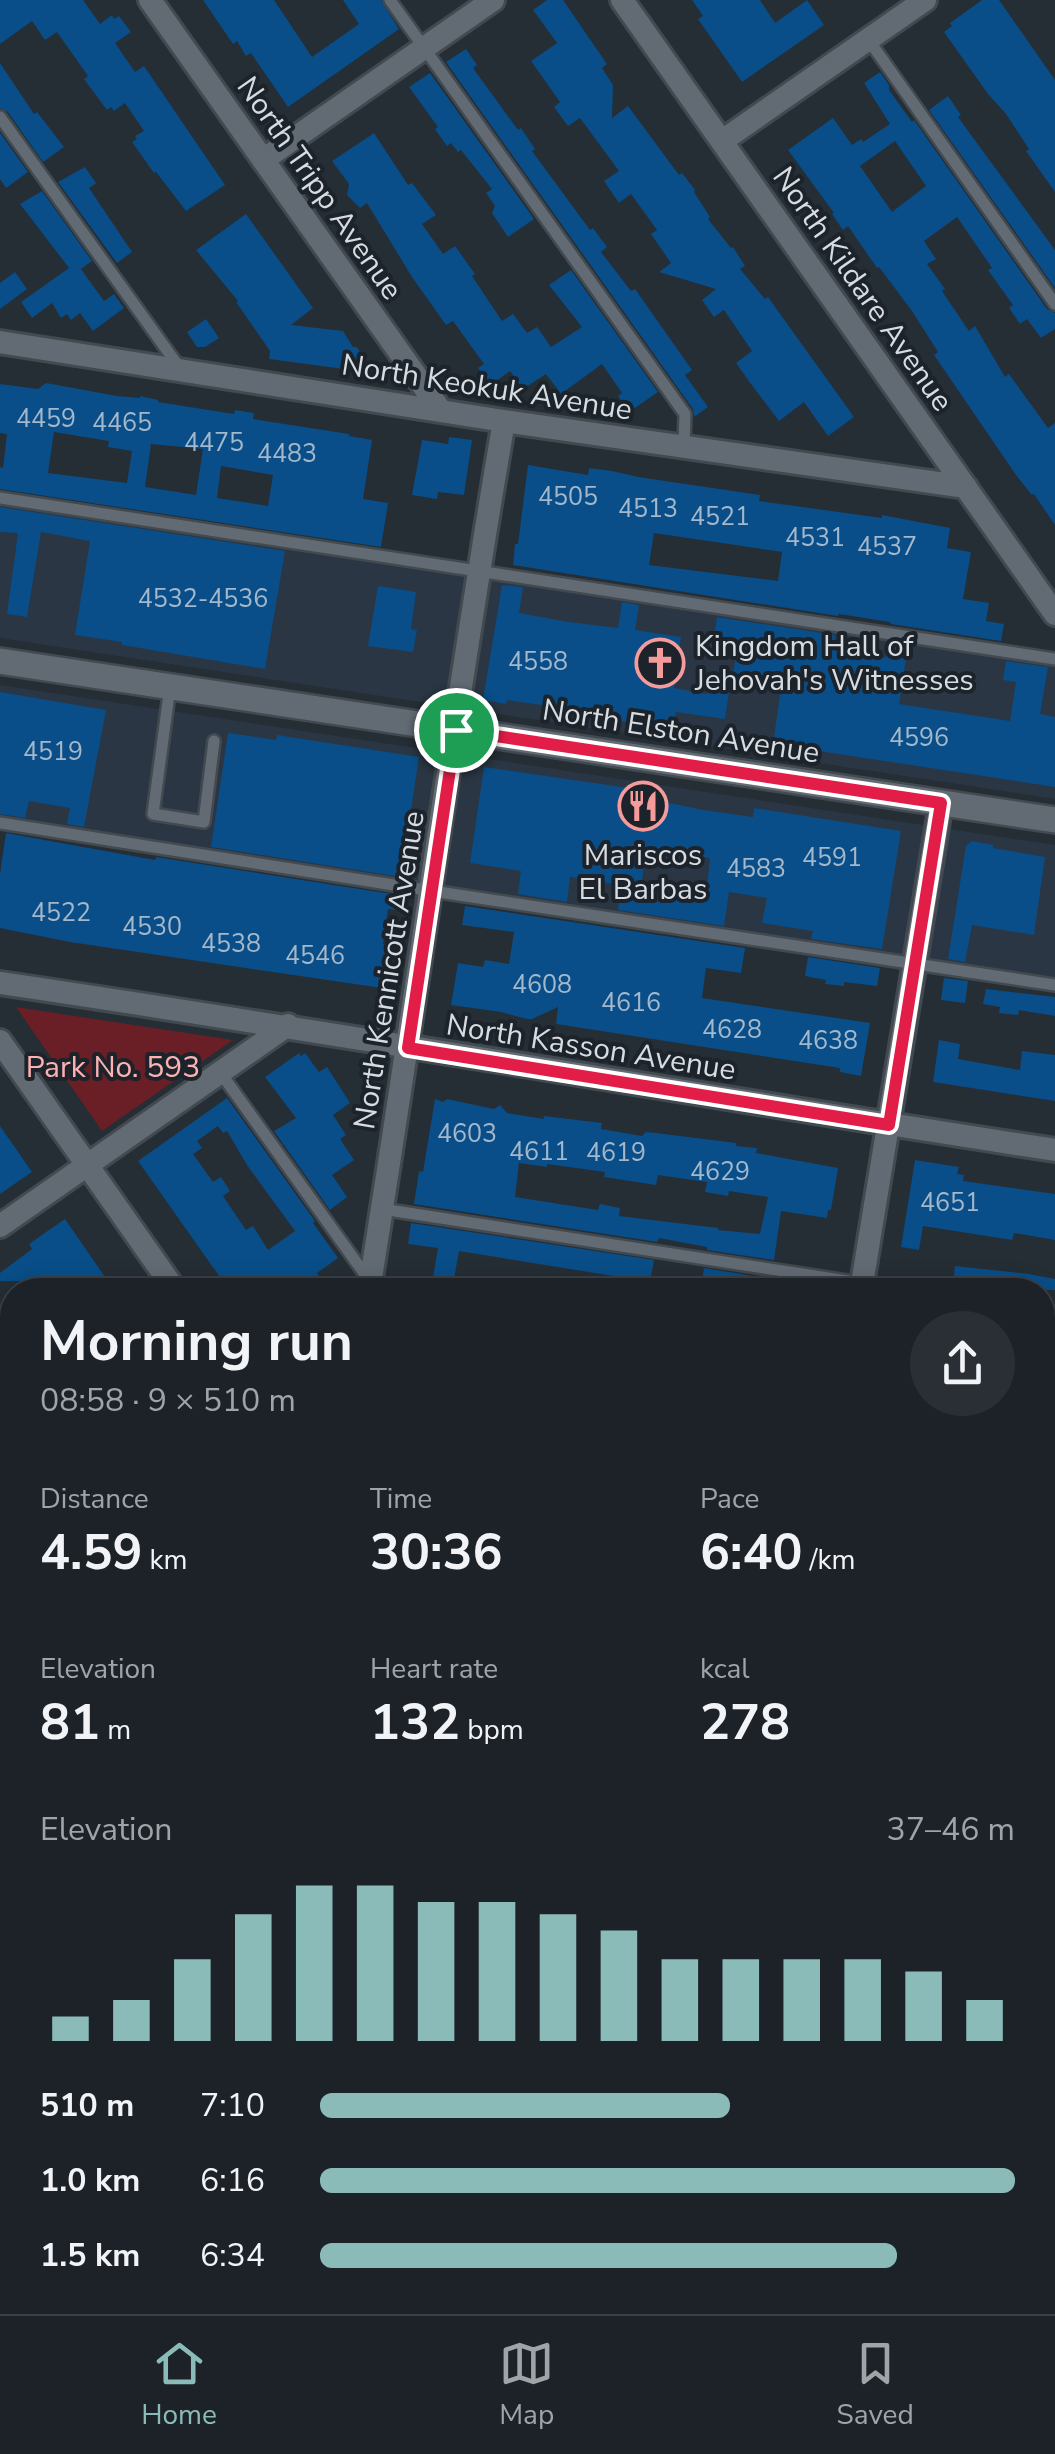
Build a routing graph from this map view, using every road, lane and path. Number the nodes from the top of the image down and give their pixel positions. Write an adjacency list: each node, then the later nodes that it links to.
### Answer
1 (150, 0): 10 (street, North Tripp Avenue)
2 (390, 0): 7 (lane)
3 (493, 0): 7 (street)
4 (622, 0): 9 (street, North Kildare Avenue)
5 (925, 0): 6 (street)
6 (868, 40): 9 (street); 11 (lane)
7 (424, 48): 10 (street); 16 (lane)
8 (0, 117): 13 (lane)
9 (722, 141): 17 (street, North Kildare Avenue)
10 (263, 160): 14 (street, North Tripp Avenue)
11 (1055, 304)
12 (0, 342): 13 (street, North Keokuk Avenue)
13 (182, 370): 14 (street, North Keokuk Avenue)
14 (441, 411): 15 (street, North Keokuk Avenue)
15 (504, 421): 16 (street, North Keokuk Avenue); 19 (street, North Kennicott Avenue)
16 (684, 448): 17 (street, North Keokuk Avenue)
17 (966, 487): 20 (street, North Kildare Avenue)
18 (0, 498): 19 (lane)
19 (479, 570): 21 (lane); 24 (street, North Kennicott Avenue)
20 (1055, 614)
21 (1055, 659)
22 (0, 661): 23 (main road, North Elston Avenue)
23 (170, 686): 24 (main road, North Elston Avenue); 25 (lane)
24 (456, 730): 26 (main road, North Elston Avenue); 29 (street, North Kennicott Avenue)
25 (214, 741)
26 (941, 803): 27 (main road, North Elston Avenue); 30 (street)
27 (1055, 820)
28 (0, 823): 29 (lane)
29 (432, 891): 30 (lane); 35 (street, North Kennicott Avenue)
30 (915, 964): 32 (lane); 37 (street)
31 (0, 982): 33 (street, North Kasson Avenue)
32 (1055, 985)
33 (288, 1025): 35 (street, North Kasson Avenue); 36 (street)
34 (0, 1042): 39 (street)
35 (408, 1048): 37 (street, North Kasson Avenue); 40 (street, North Kennicott Avenue)
36 (220, 1072): 39 (street); 43 (lane)
37 (889, 1125): 38 (street, North Kasson Avenue); 46 (street)
38 (1055, 1150)
39 (87, 1165): 41 (street); 42 (street)
40 (382, 1209): 44 (street, North Kennicott Avenue); 45 (lane)
41 (0, 1226)
42 (167, 1278)
43 (364, 1278)
44 (371, 1278)
45 (807, 1278)
46 (864, 1278)

